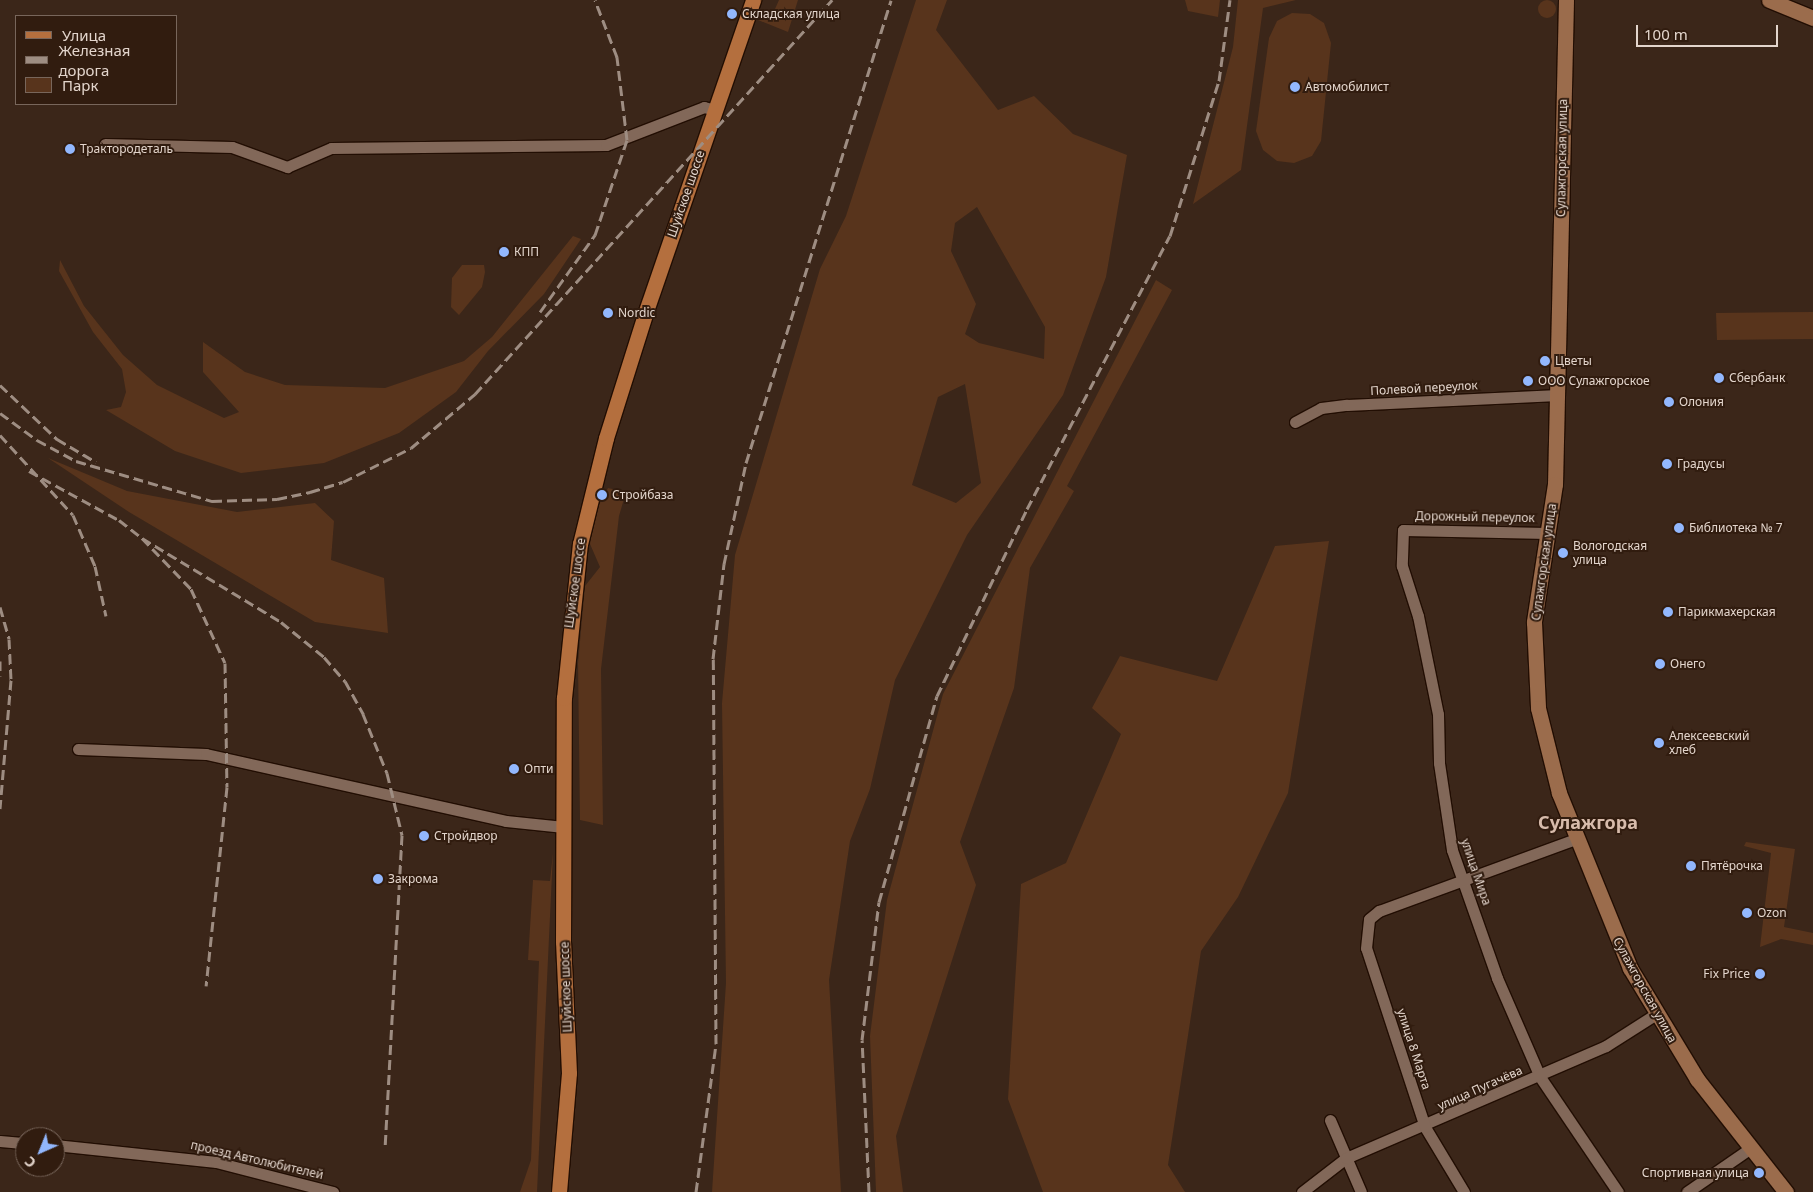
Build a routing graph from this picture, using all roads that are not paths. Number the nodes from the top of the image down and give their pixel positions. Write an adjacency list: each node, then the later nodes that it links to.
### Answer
1 (753, 0): 5 (main road, Шуйское шоссе)
2 (1566, 0): 7 (main road, Сулажгорская улица)
3 (1769, 0): 4 (main road)
4 (1813, 18)
5 (715, 110): 6 (street); 12 (main road, Шуйское шоссе)
6 (105, 144)
7 (1558, 395): 8 (street, Полевой переулок); 10 (main road, Сулажгорская улица)
8 (1295, 422)
9 (1403, 530): 10 (street, Дорожный переулок); 14 (street, улица Мира)
10 (1547, 533): 13 (main road, Сулажгорская улица)
11 (78, 749): 12 (street)
12 (564, 827): 25 (main road, Шуйское шоссе)
13 (1576, 839): 14 (street); 15 (main road, Сулажгорская улица)
14 (1464, 880): 16 (street, улица Мира); 18 (street, улица 8 Марта)
15 (1656, 1014): 16 (street, улица Пугачёва); 22 (main road, Сулажгорская улица)
16 (1540, 1077): 18 (street, улица Пугачёва); 29 (street, улица Мира)
17 (1330, 1120): 23 (street)
18 (1425, 1127): 23 (street, улица Пугачёва); 28 (street, улица 8 Марта)
19 (0, 1142): 20 (street)
20 (15, 1143)
21 (65, 1146): 24 (street, проезд Автолюбителей)
22 (1749, 1149): 30 (street); 31 (main road, Сулажгорская улица)
23 (1346, 1158): 26 (street, улица Пугачёва); 27 (street)
24 (333, 1192)
25 (559, 1192)
26 (1302, 1192)
27 (1362, 1192)
28 (1464, 1192)
29 (1618, 1192)
30 (1686, 1192)
31 (1786, 1192)

